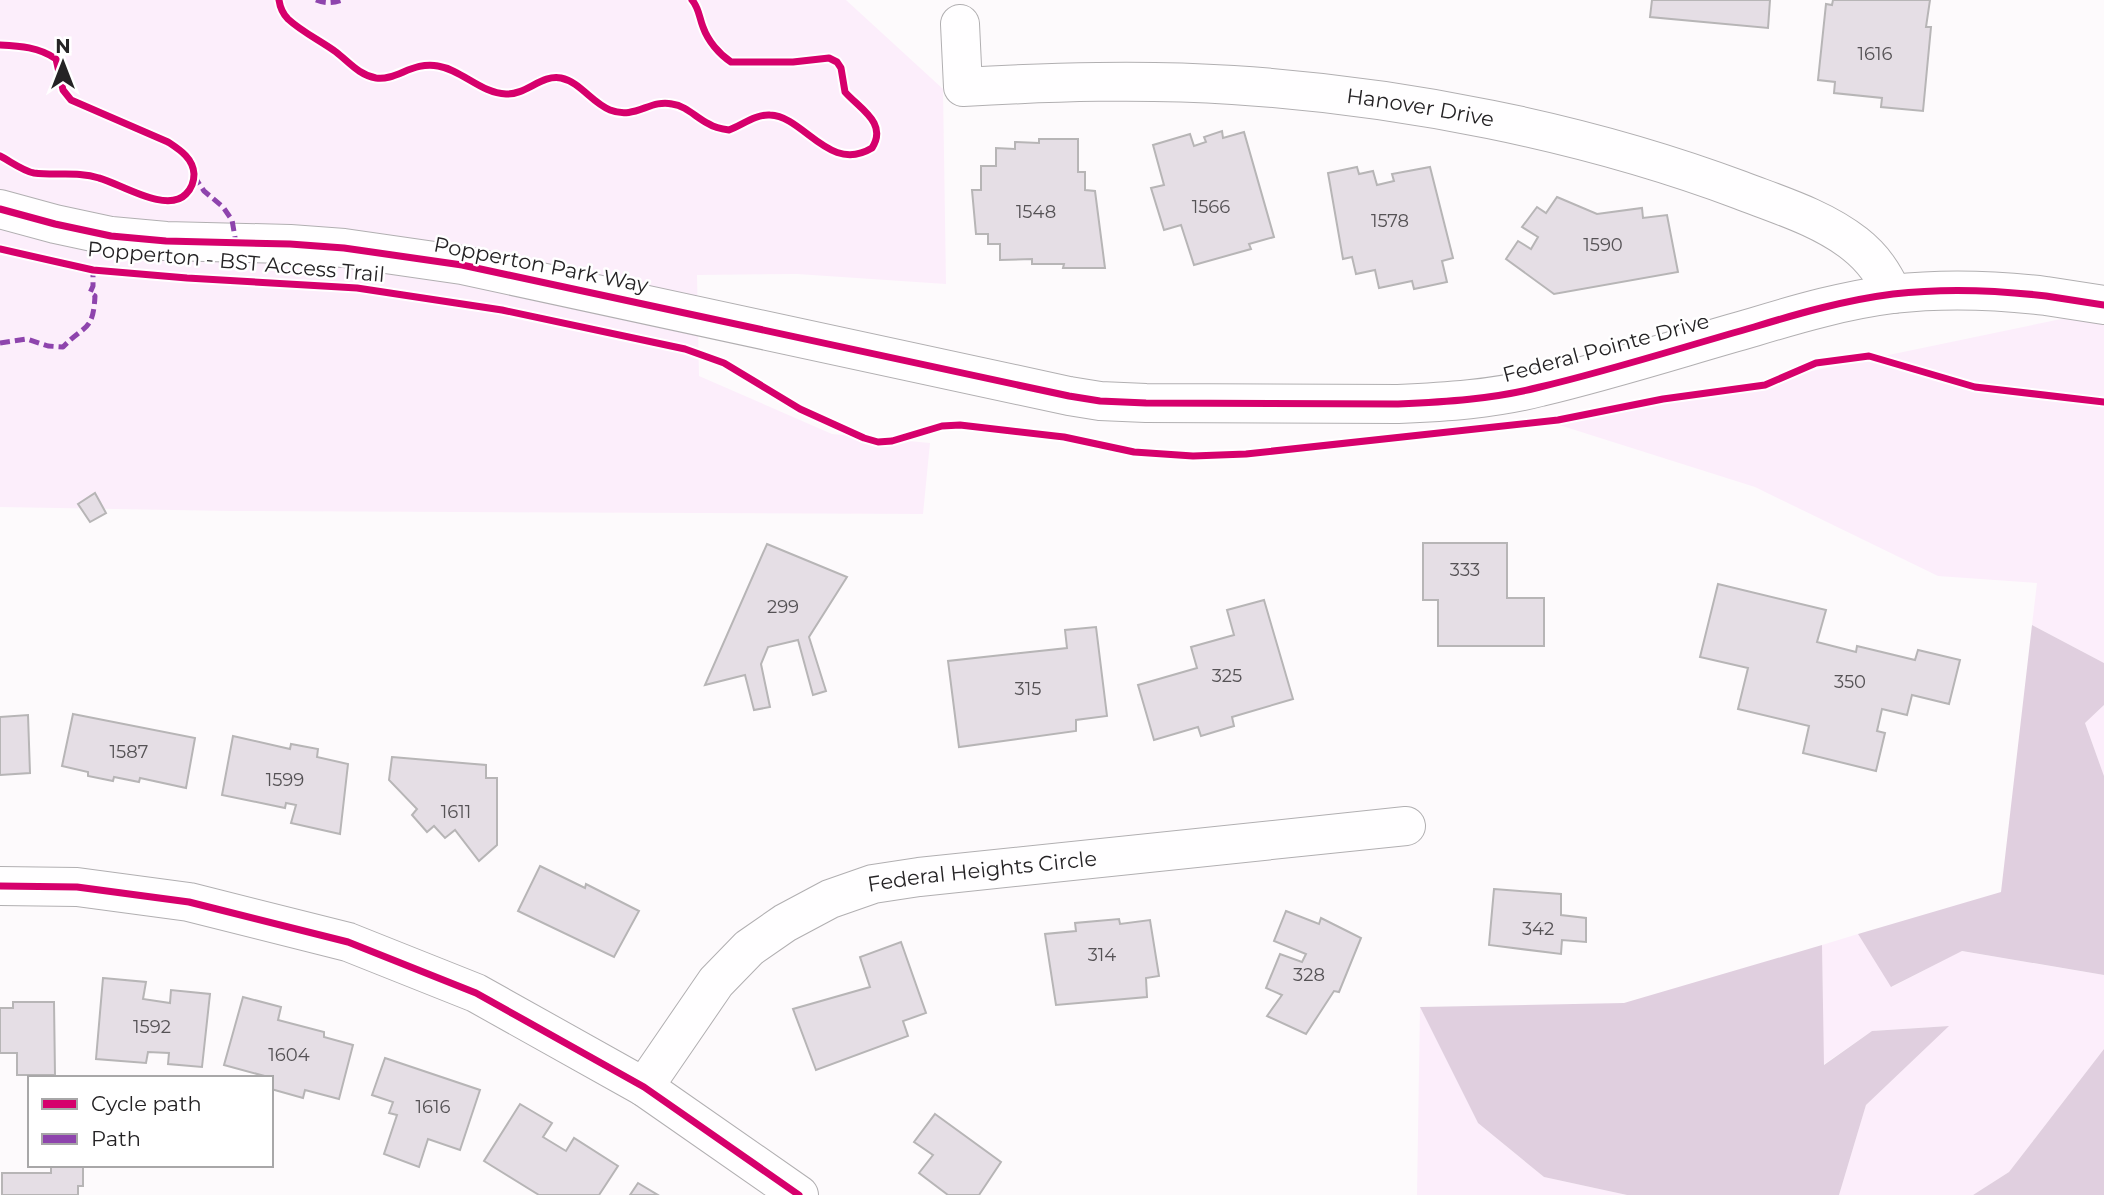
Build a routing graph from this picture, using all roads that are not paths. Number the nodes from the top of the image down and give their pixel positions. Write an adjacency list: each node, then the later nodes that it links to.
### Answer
1 (960, 24): 3 (street, Hanover Drive)
2 (0, 209): 5 (street, Popperton Park Way)
3 (1894, 294): 4 (street, Federal Pointe Drive); 5 (street, Federal Pointe Drive)
4 (2104, 305)
5 (1069, 396)
6 (1406, 826): 8 (street, Federal Heights Circle)
7 (0, 886): 8 (street)
8 (644, 1087): 9 (street)
9 (799, 1195)

